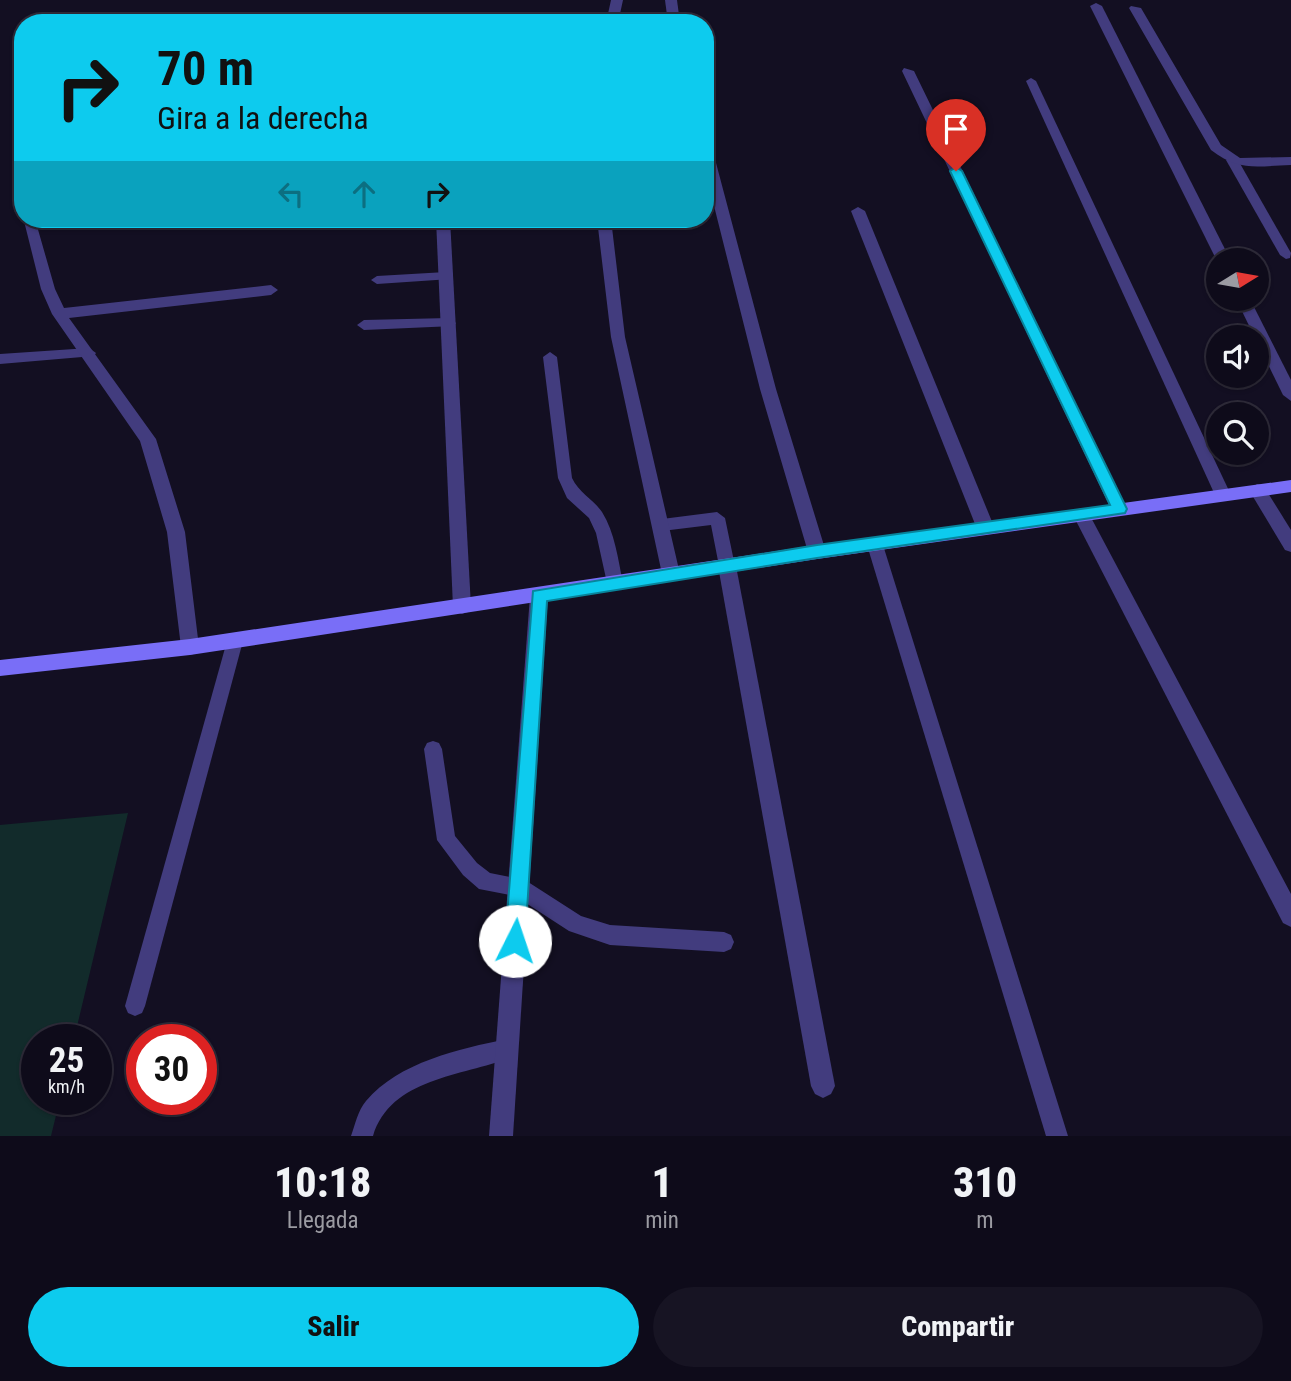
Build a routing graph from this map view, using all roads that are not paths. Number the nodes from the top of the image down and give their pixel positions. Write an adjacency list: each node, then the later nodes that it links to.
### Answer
1 (1096, 6): 12 (street)
2 (1135, 8): 5 (street)
3 (908, 71): 28 (street)
4 (1031, 80): 27 (lane)
5 (1232, 160): 6 (street); 13 (lane)
6 (1291, 161)
7 (714, 179): 34 (street)
8 (858, 211): 31 (street)
9 (31, 228): 18 (street)
10 (443, 228): 14 (street)
11 (605, 228): 30 (street)
12 (1217, 248)
13 (1286, 255)
14 (446, 276): 15 (lane); 19 (street)
15 (377, 280)
16 (271, 290): 18 (street)
17 (1250, 312): 24 (street)
18 (59, 314): 21 (street)
19 (449, 323): 20 (lane); 39 (street)
20 (364, 325)
21 (89, 353): 23 (lane); 41 (street)
22 (550, 357): 37 (lane)
23 (0, 359)
24 (1291, 395)
25 (1291, 486): 26 (street)
26 (1257, 490): 27 (street); 33 (street)
27 (1223, 495): 28 (street)
28 (1119, 509): 29 (street)
29 (1081, 515): 31 (street); 45 (street)
30 (662, 525): 35 (lane); 36 (street)
31 (986, 529): 32 (street)
32 (875, 545): 34 (street); 52 (lane)
33 (1291, 545)
34 (817, 552): 35 (street)
35 (727, 566): 36 (street); 49 (street)
36 (671, 574): 37 (street)
37 (615, 583): 38 (street)
38 (539, 596): 39 (street); 44 (street)
39 (463, 607): 40 (street)
40 (235, 641): 41 (street); 47 (lane)
41 (190, 647): 42 (street)
42 (0, 668)
43 (433, 749): 44 (lane)
44 (518, 887): 46 (lane); 48 (street)
45 (1291, 915)
46 (724, 942)
47 (135, 1006)
48 (507, 1049): 50 (lane); 51 (street)
49 (823, 1086)
50 (362, 1136)
51 (501, 1136)
52 (1057, 1136)

